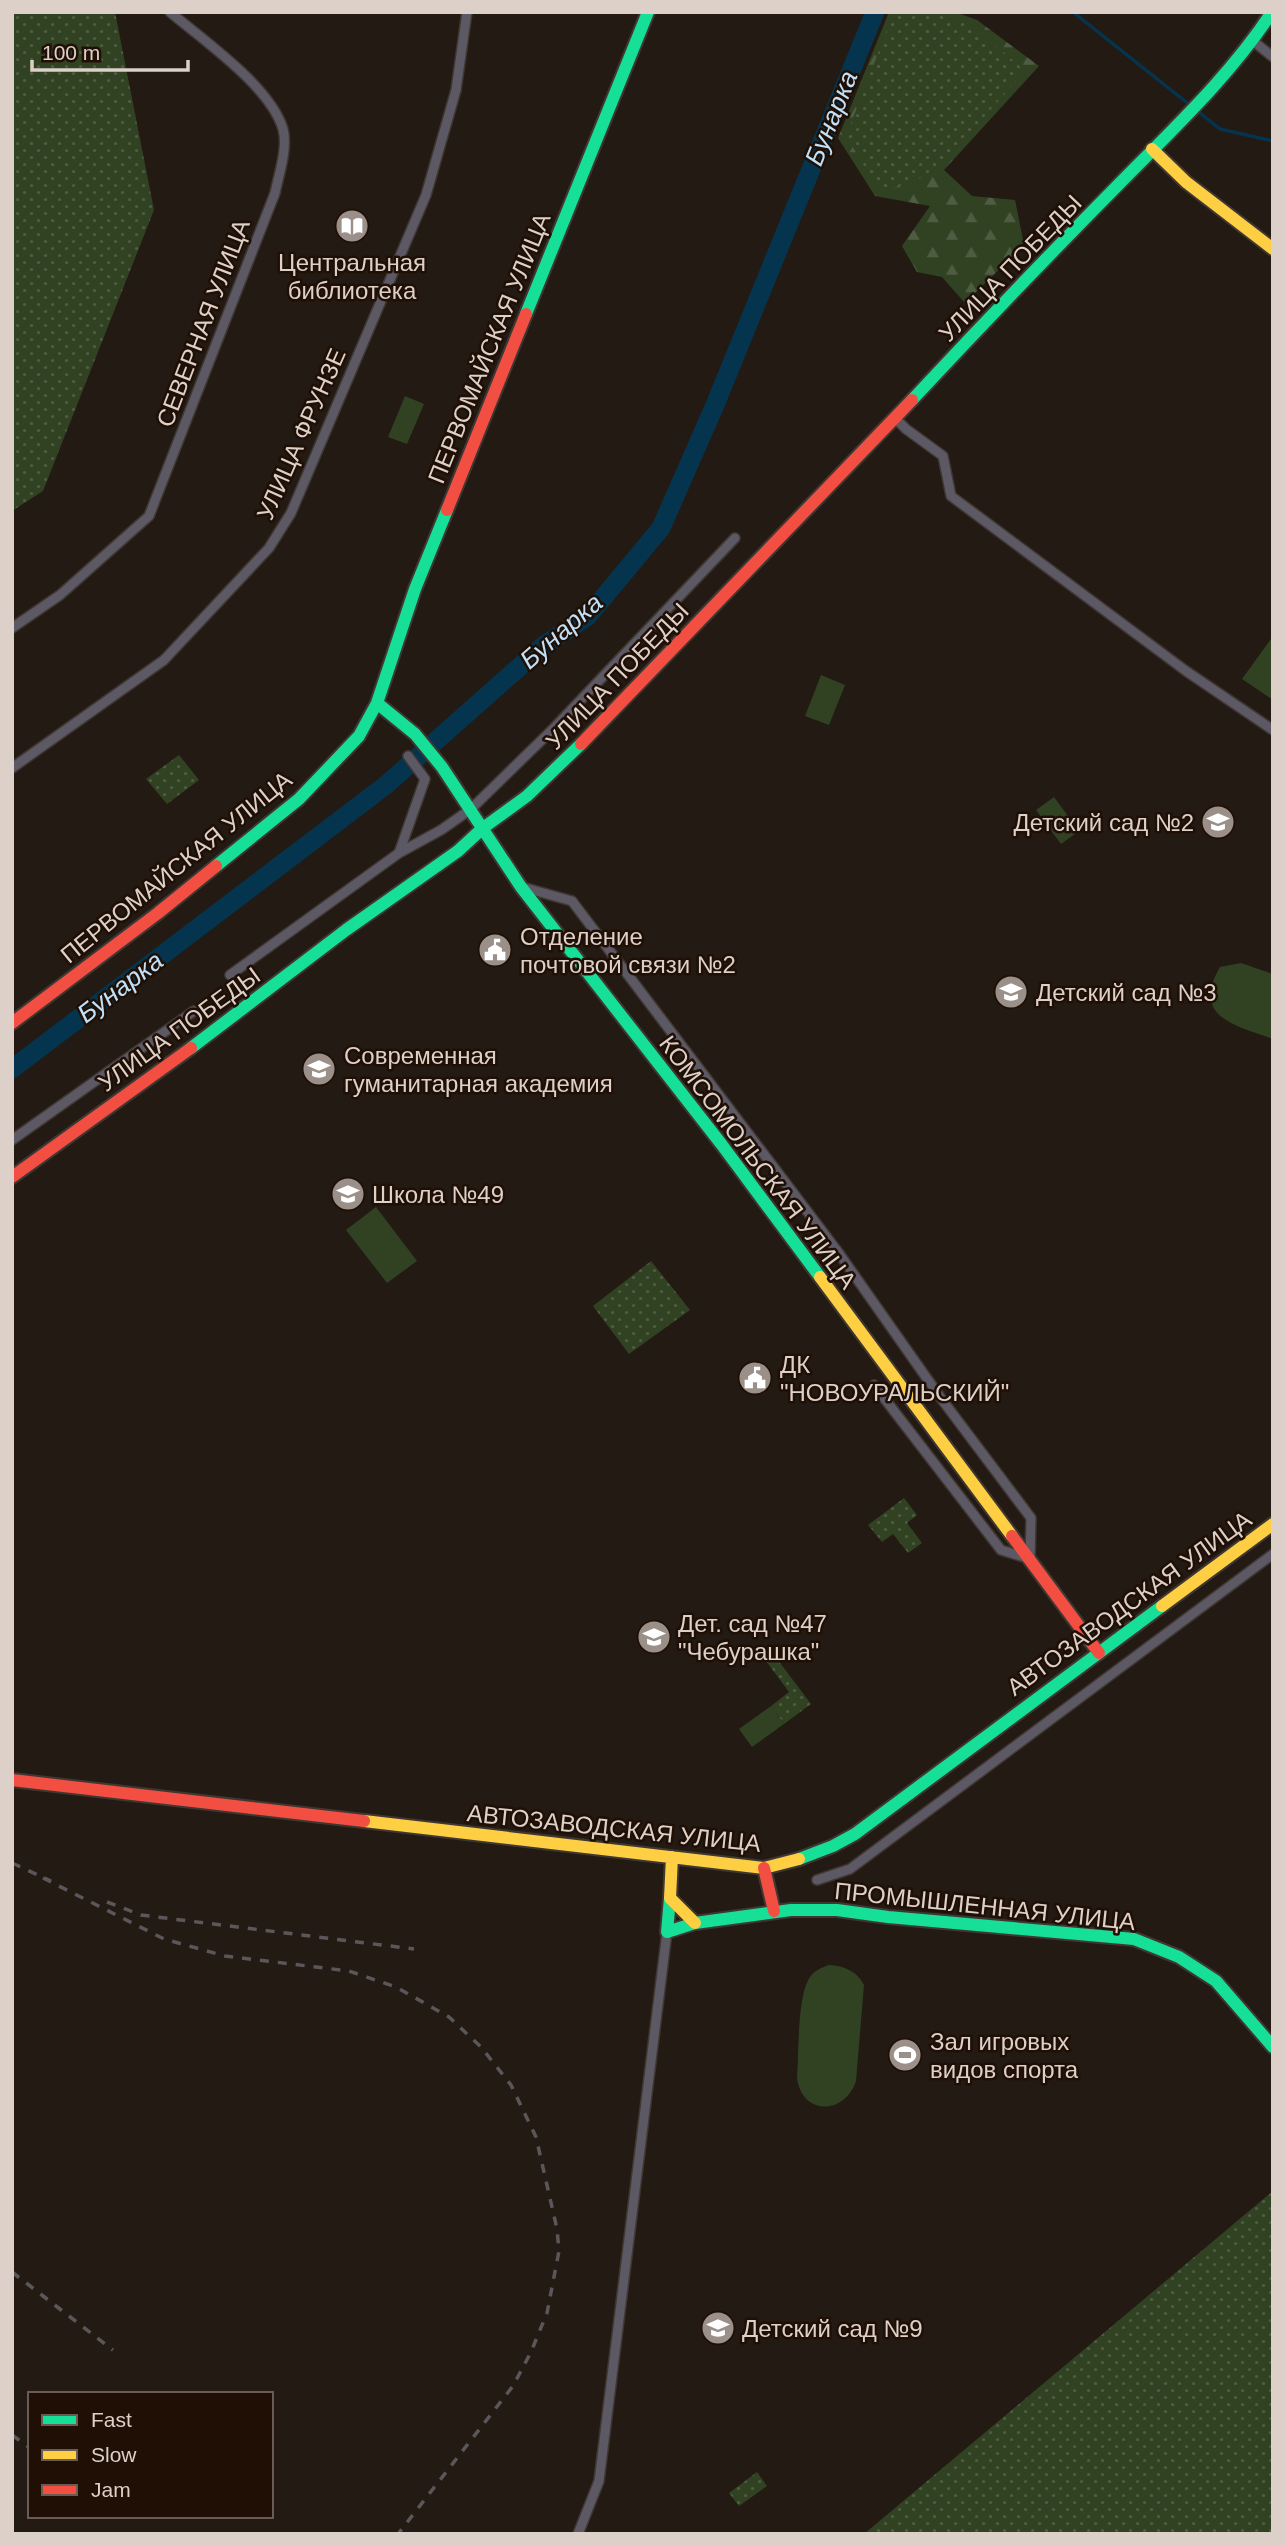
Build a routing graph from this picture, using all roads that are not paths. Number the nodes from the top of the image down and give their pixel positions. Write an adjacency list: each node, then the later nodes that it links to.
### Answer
1 (170, 12): 11 (street, СЕВЕРНАЯ УЛИЦА)
2 (467, 12): 15 (street, УЛИЦА ФРУНЗЕ)
3 (648, 12): 12 (street, ПЕРВОМАЙСКАЯ УЛИЦА)
4 (1272, 12): 5 (street, УЛИЦА ПОБЕДЫ)
5 (1253, 41): 6 (street); 7 (street, УЛИЦА ПОБЕДЫ)
6 (1273, 57)
7 (1152, 149): 8 (street); 9 (street, УЛИЦА ПОБЕДЫ)
8 (1273, 249)
9 (895, 418): 13 (street); 17 (street, УЛИЦА ПОБЕДЫ)
10 (735, 538): 16 (street)
11 (12, 628)
12 (377, 703): 16 (street, КОМСОМОЛЬСКАЯ УЛИЦА); 22 (street, ПЕРВОМАЙСКАЯ УЛИЦА)
13 (1273, 730)
14 (408, 756): 18 (street)
15 (12, 768)
16 (475, 805): 17 (street, КОМСОМОЛЬСКАЯ УЛИЦА); 18 (street)
17 (483, 828): 19 (street, КОМСОМОЛЬСКАЯ УЛИЦА); 24 (street, УЛИЦА ПОБЕДЫ)
18 (399, 853): 20 (street)
19 (521, 887): 28 (street, КОМСОМОЛЬСКАЯ УЛИЦА); 28 (street)
20 (230, 975)
21 (194, 1011): 23 (street)
22 (12, 1023)
23 (12, 1140)
24 (12, 1177)
25 (874, 1385): 28 (street)
26 (1273, 1524): 29 (street, АВТОЗАВОДСКАЯ УЛИЦА)
27 (1273, 1554): 33 (street)
28 (1030, 1559): 29 (street, КОМСОМОЛЬСКАЯ УЛИЦА)
29 (1099, 1653): 32 (street, АВТОЗАВОДСКАЯ УЛИЦА)
30 (12, 1780): 31 (street, АВТОЗАВОДСКАЯ УЛИЦА)
31 (672, 1857): 32 (street, АВТОЗАВОДСКАЯ УЛИЦА); 34 (street)
32 (764, 1868): 35 (street)
33 (817, 1880)
34 (670, 1898): 36 (street); 37 (street)
35 (774, 1910): 36 (street, ПРОМЫШЛЕННАЯ УЛИЦА); 38 (street, ПРОМЫШЛЕННАЯ УЛИЦА)
36 (695, 1923): 37 (street, ПРОМЫШЛЕННАЯ УЛИЦА)
37 (667, 1932): 39 (street)
38 (1273, 2047)
39 (578, 2534)

